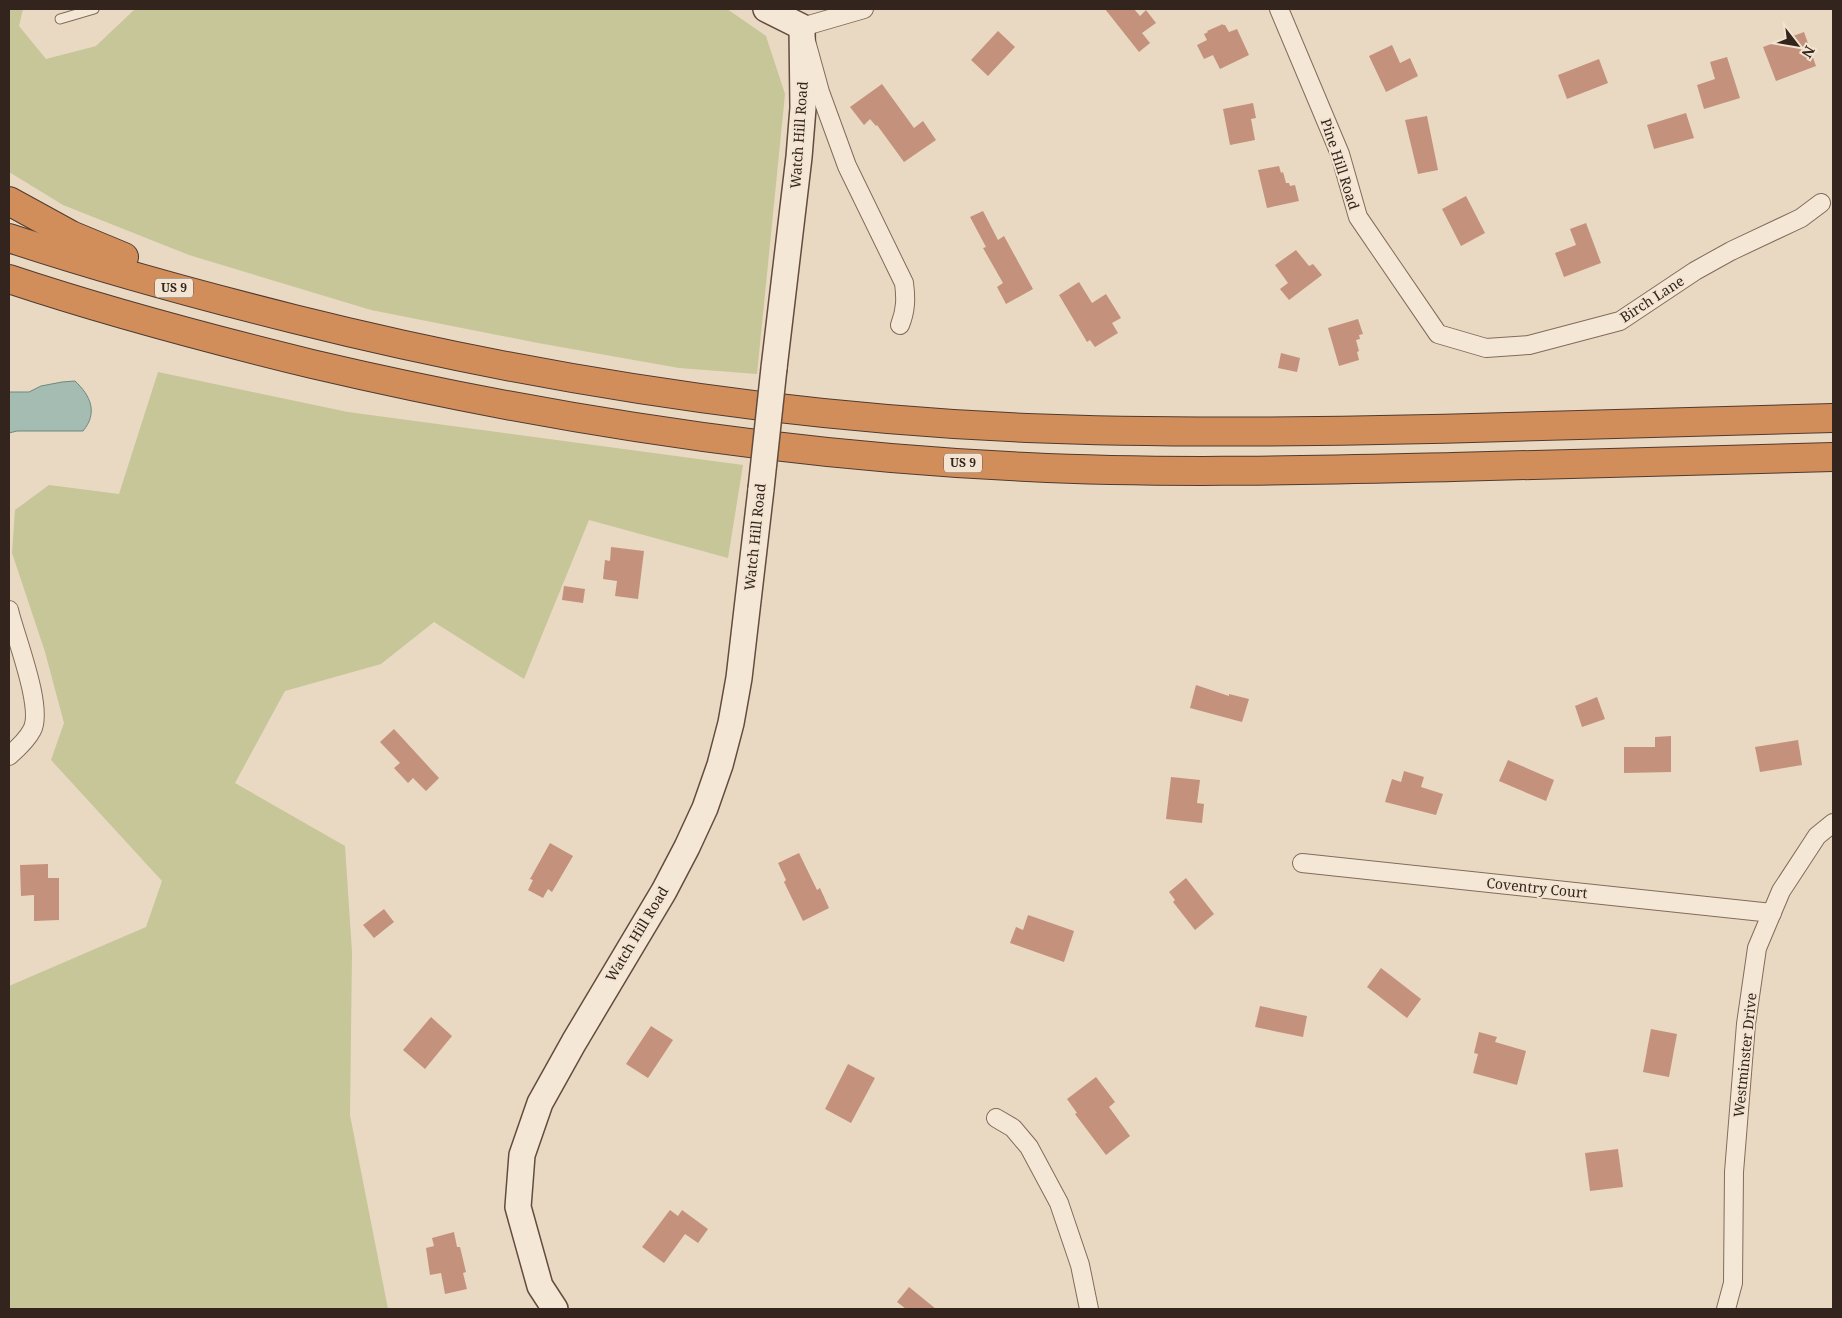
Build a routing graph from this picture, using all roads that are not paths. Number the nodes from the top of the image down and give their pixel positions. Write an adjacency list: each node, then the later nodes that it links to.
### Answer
1 (94, 9): 5 (lane)
2 (766, 9): 6 (street)
3 (1279, 9): 15 (street, Pine Hill Road)
4 (855, 10): 6 (street)
5 (60, 19)
6 (802, 27): 13 (street, Watch Hill Road); 24 (street, Watch Hill Road, bridge)
7 (9, 200): 14 (highway)
8 (1821, 203): 15 (street, Birch Lane)
9 (9, 238): 14 (highway, US 9)
10 (9, 279): 12 (highway, US 9)
11 (9, 286): 12 (highway)
12 (107, 310): 17 (highway, US 9)
13 (900, 325)
14 (341, 331): 16 (highway, US 9)
15 (1438, 334)
16 (1833, 418)
17 (1833, 457)
18 (9, 610): 19 (street)
19 (9, 756)
20 (1833, 823): 22 (street, Westminster Drive)
21 (1302, 863): 22 (street, Coventry Court)
22 (1772, 913): 26 (street, Westminster Drive)
23 (996, 1118): 25 (street)
24 (555, 1309)
25 (1088, 1309)
26 (1726, 1309)

